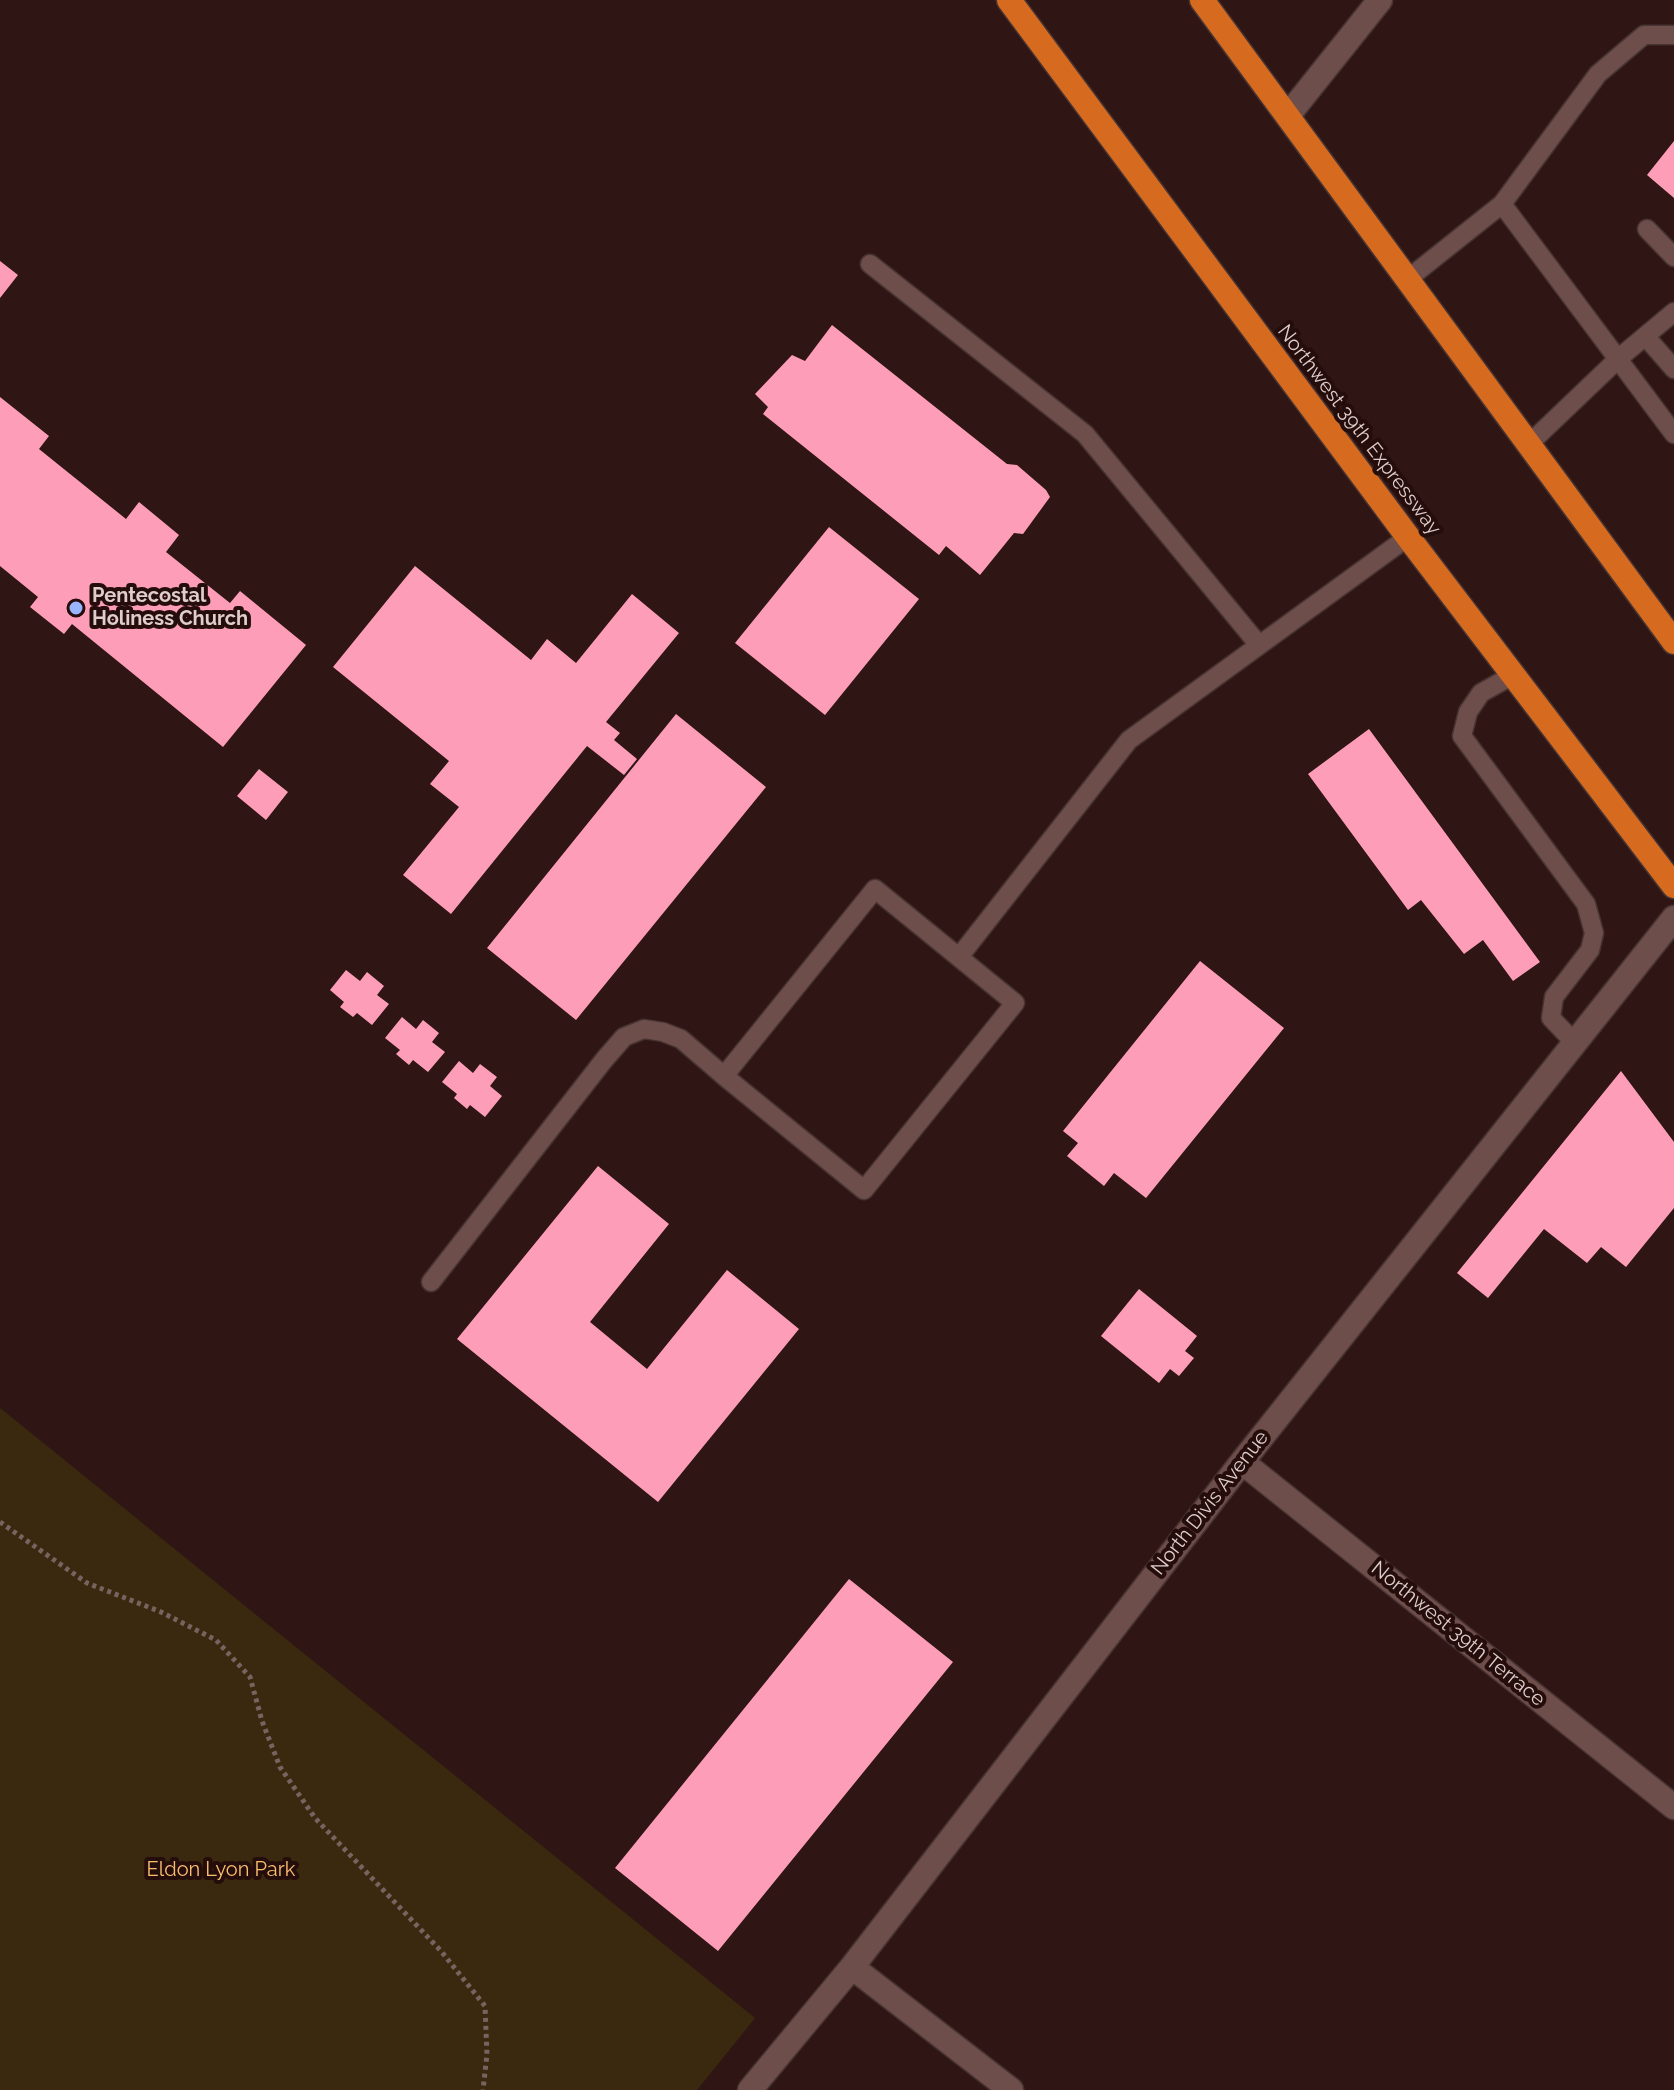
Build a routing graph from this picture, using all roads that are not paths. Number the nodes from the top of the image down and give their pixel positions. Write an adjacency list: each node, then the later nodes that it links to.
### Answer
1 (1009, 0): 17 (highway, Northwest 39th Expressway)
2 (1202, 0): 5 (highway)
3 (1380, 0): 5 (street)
4 (1674, 35): 6 (lane)
5 (1289, 114): 10 (highway)
6 (1502, 204): 10 (lane); 13 (lane)
7 (1647, 229): 8 (lane)
8 (1674, 257)
9 (870, 264): 19 (lane)
10 (1409, 278): 16 (highway)
11 (1674, 312): 12 (lane)
12 (1646, 337): 13 (lane); 14 (lane)
13 (1619, 358): 15 (lane); 16 (lane)
14 (1674, 369)
15 (1674, 434)
16 (1529, 444): 18 (highway)
17 (1408, 537): 19 (lane); 20 (highway, Northwest 39th Expressway)
18 (1674, 642)
19 (1259, 645): 23 (lane)
20 (1513, 675): 21 (highway, Northwest 39th Expressway); 24 (lane)
21 (1674, 886)
22 (1674, 918): 24 (street, North Divis Avenue)
23 (959, 957): 25 (lane); 25 (lane)
24 (1575, 1043): 27 (street, North Divis Avenue)
25 (724, 1076): 26 (lane)
26 (431, 1282)
27 (1242, 1462): 28 (street, Northwest 39th Terrace); 29 (street, North Divis Avenue)
28 (1674, 1807)
29 (852, 1967): 30 (street, North Divis Avenue); 31 (street)
30 (750, 2090)
31 (1011, 2090)

